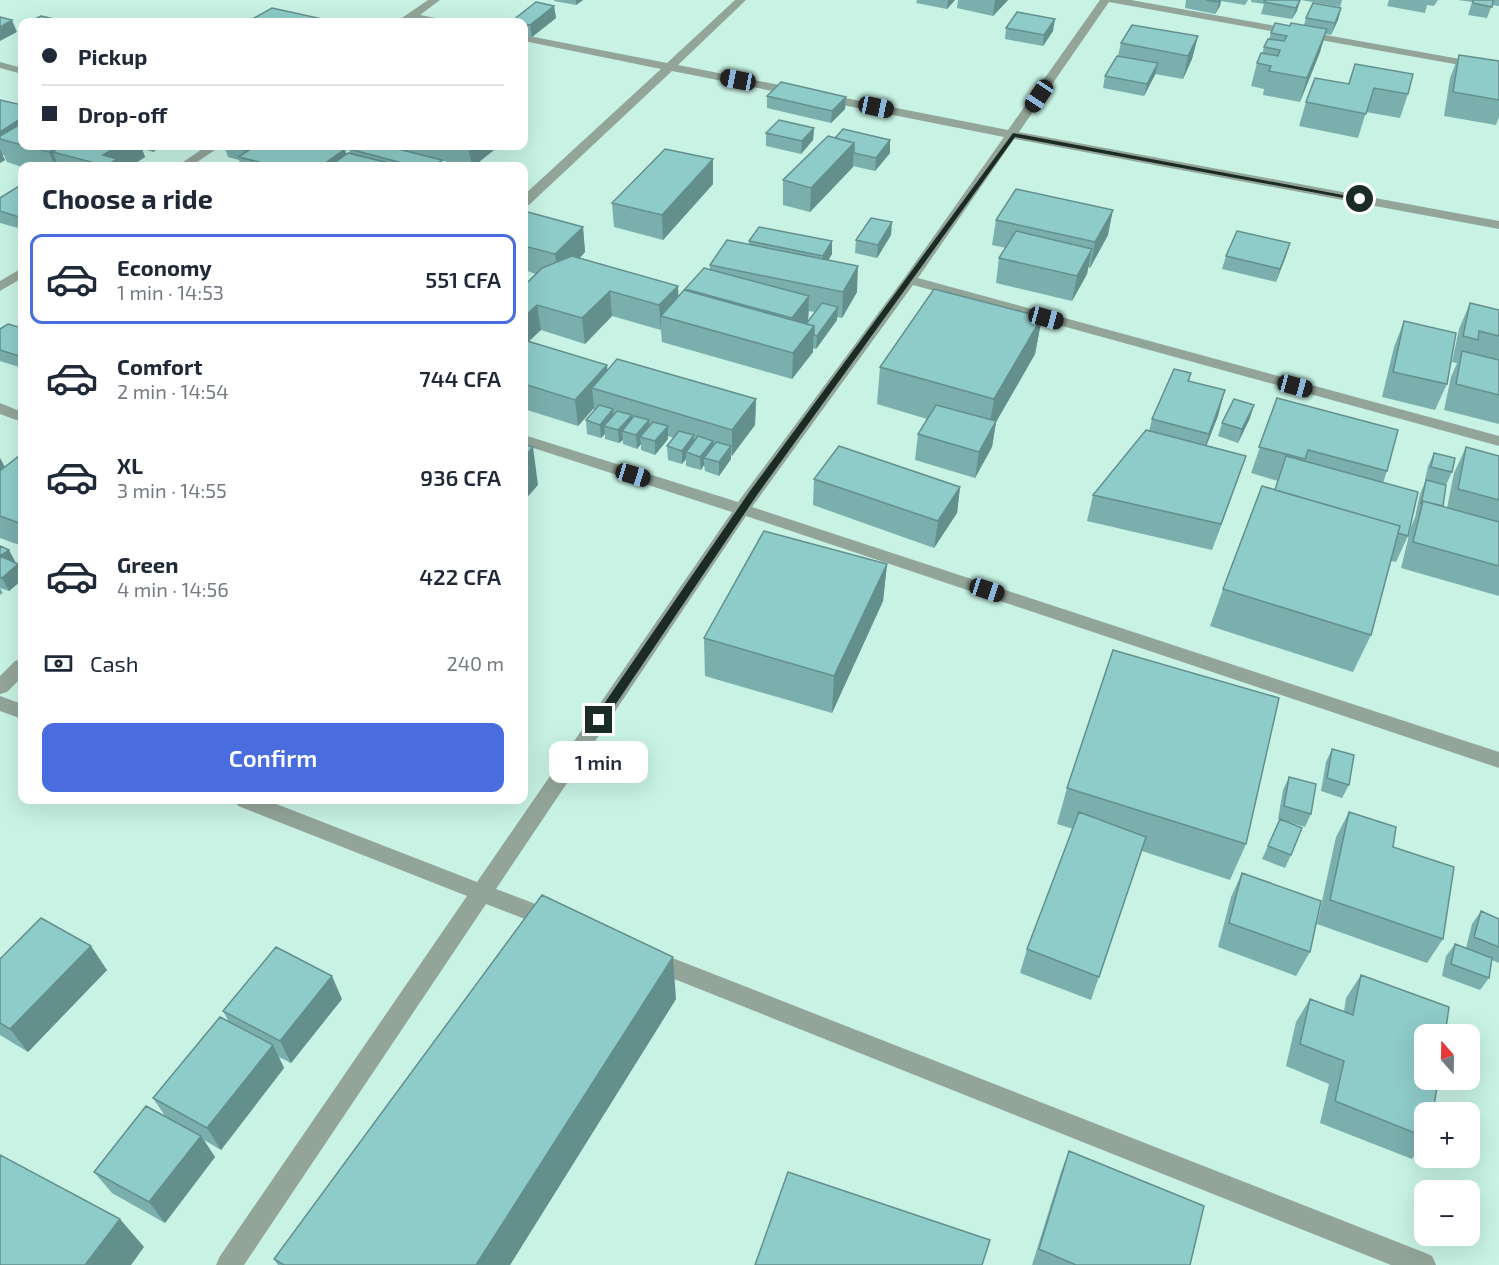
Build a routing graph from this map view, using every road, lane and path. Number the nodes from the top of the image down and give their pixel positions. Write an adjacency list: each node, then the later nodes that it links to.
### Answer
1 (435, 0): 5 (street)
2 (741, 0): 8 (street)
3 (1105, 0): 11 (street)
4 (1113, 0): 9 (street)
5 (408, 18)
6 (528, 39): 8 (street)
7 (0, 65): 10 (street)
8 (670, 66): 11 (street); 14 (street)
9 (1499, 69)
10 (18, 70)
11 (1013, 135): 15 (street); 17 (street)
12 (209, 150): 13 (street)
13 (189, 162)
14 (528, 198)
15 (1499, 225)
16 (18, 275): 18 (street)
17 (910, 280): 22 (street); 23 (street)
18 (0, 287)
19 (0, 408): 20 (street)
20 (18, 415)
21 (528, 441): 23 (street)
22 (1499, 441)
23 (742, 509): 28 (street); 30 (street)
24 (18, 670): 25 (street)
25 (0, 687)
26 (0, 703): 27 (street)
27 (18, 710)
28 (1499, 760)
29 (255, 804): 30 (street)
30 (482, 893): 31 (street); 33 (street)
31 (570, 928)
32 (637, 954): 34 (street)
33 (229, 1265)
34 (1423, 1265)

